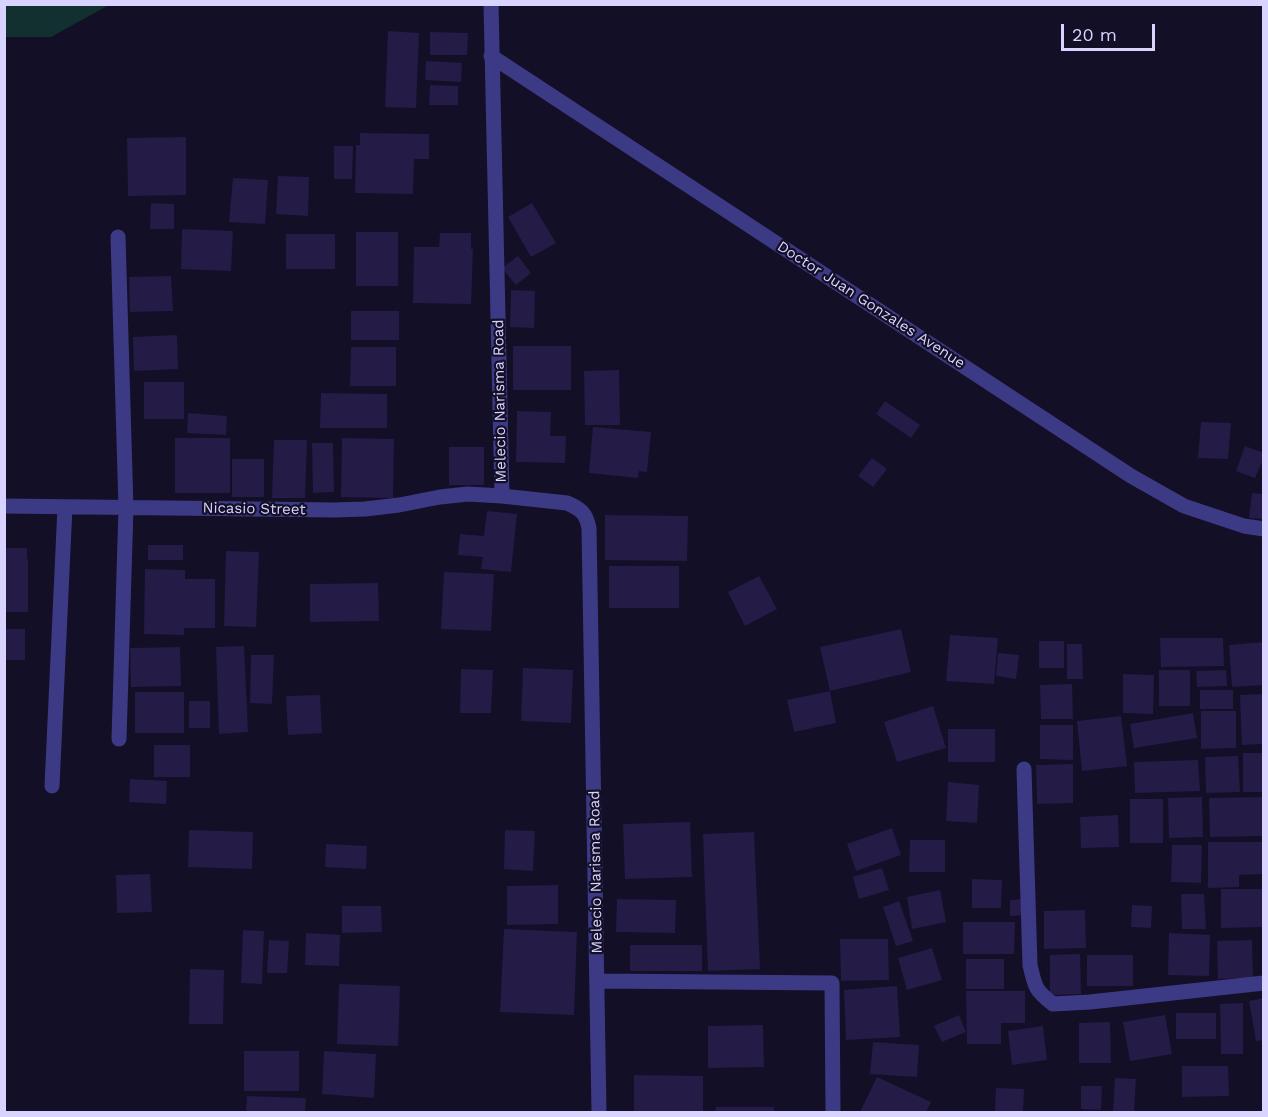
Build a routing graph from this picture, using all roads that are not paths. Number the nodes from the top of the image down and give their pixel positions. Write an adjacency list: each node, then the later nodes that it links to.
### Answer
1 (491, 4): 2 (street, Melecio Narisma Road)
2 (491, 56): 4 (street, Melecio Narisma Road); 8 (street, Doctor Juan Gonzales Avenue)
3 (118, 237): 7 (street)
4 (502, 496): 7 (street, Nicasio Street); 12 (street, Melecio Narisma Road)
5 (4, 506): 6 (street, Nicasio Street)
6 (65, 507): 7 (street, Nicasio Street); 11 (street)
7 (126, 508): 9 (street)
8 (1263, 529)
9 (119, 739)
10 (1024, 769): 13 (street)
11 (52, 786)
12 (598, 981): 14 (street, Melecio Narisma Road); 15 (street)
13 (1263, 983)
14 (599, 1113)
15 (833, 1113)

